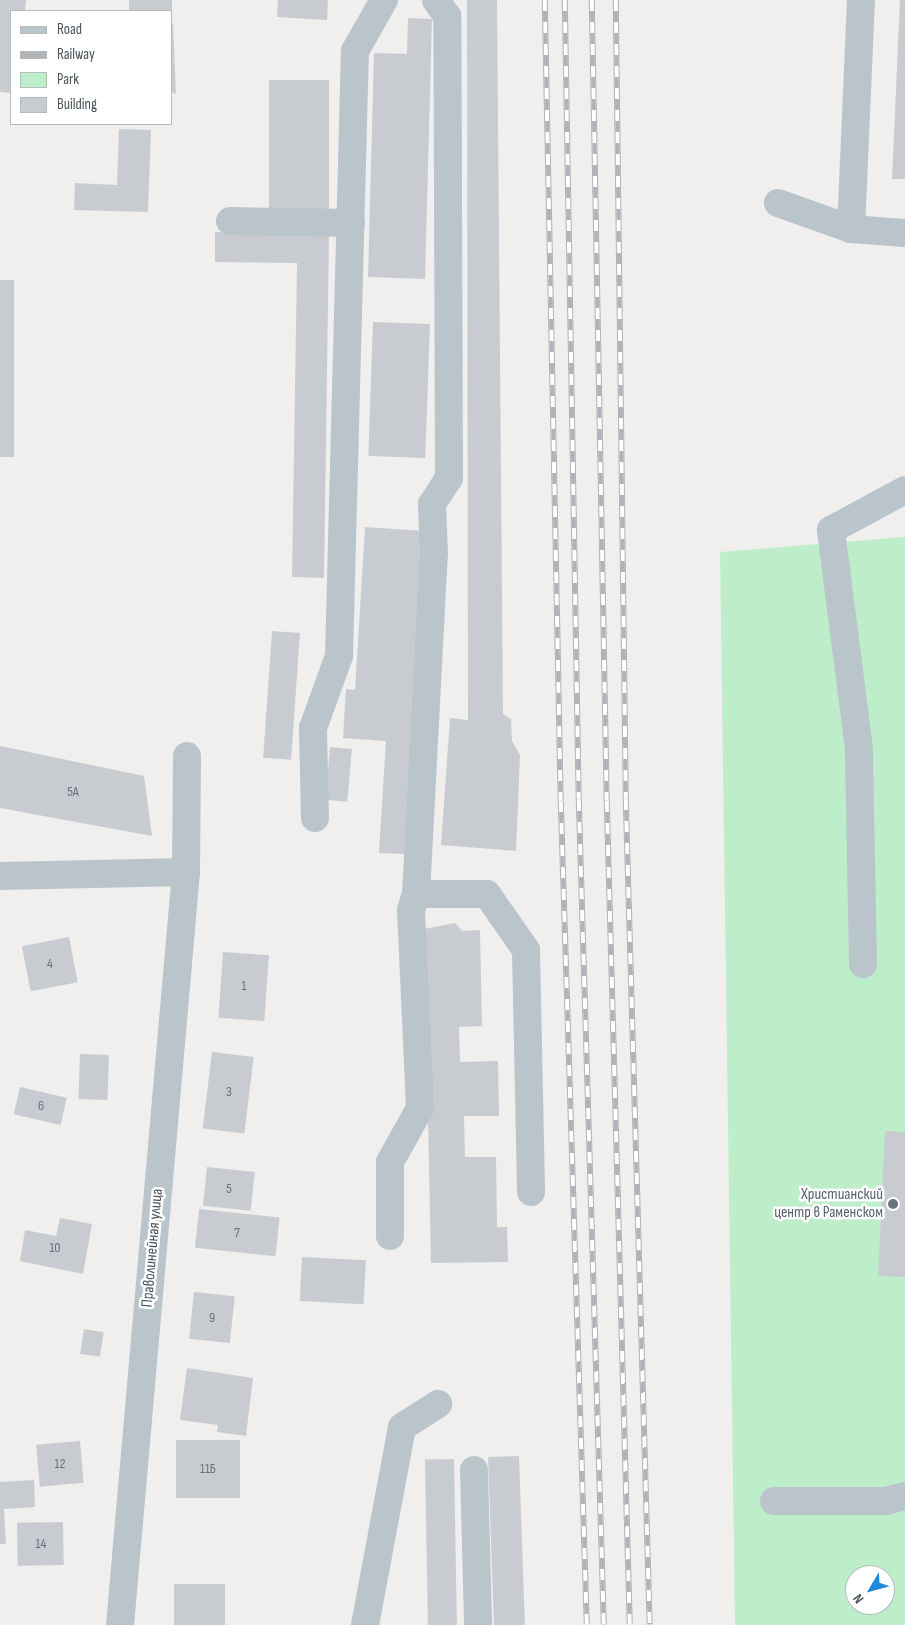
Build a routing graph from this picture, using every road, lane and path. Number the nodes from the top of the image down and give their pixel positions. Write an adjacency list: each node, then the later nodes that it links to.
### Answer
1 (384, 0): 6 (street)
2 (436, 0): 14 (street)
3 (861, 0): 7 (street)
4 (778, 203): 7 (street)
5 (230, 221): 6 (street)
6 (350, 223): 11 (street)
7 (851, 229): 8 (street)
8 (905, 233)
9 (905, 490): 15 (street)
10 (187, 756): 12 (street, Праволинейная улица)
11 (315, 818)
12 (186, 872): 13 (street); 22 (street, Праволинейная улица)
13 (0, 876)
14 (416, 894): 16 (street); 17 (street)
15 (863, 964)
16 (531, 1192)
17 (390, 1236)
18 (438, 1404): 23 (street)
19 (474, 1470): 24 (street)
20 (905, 1496): 21 (street)
21 (774, 1501)
22 (120, 1625)
23 (365, 1625)
24 (478, 1625)

